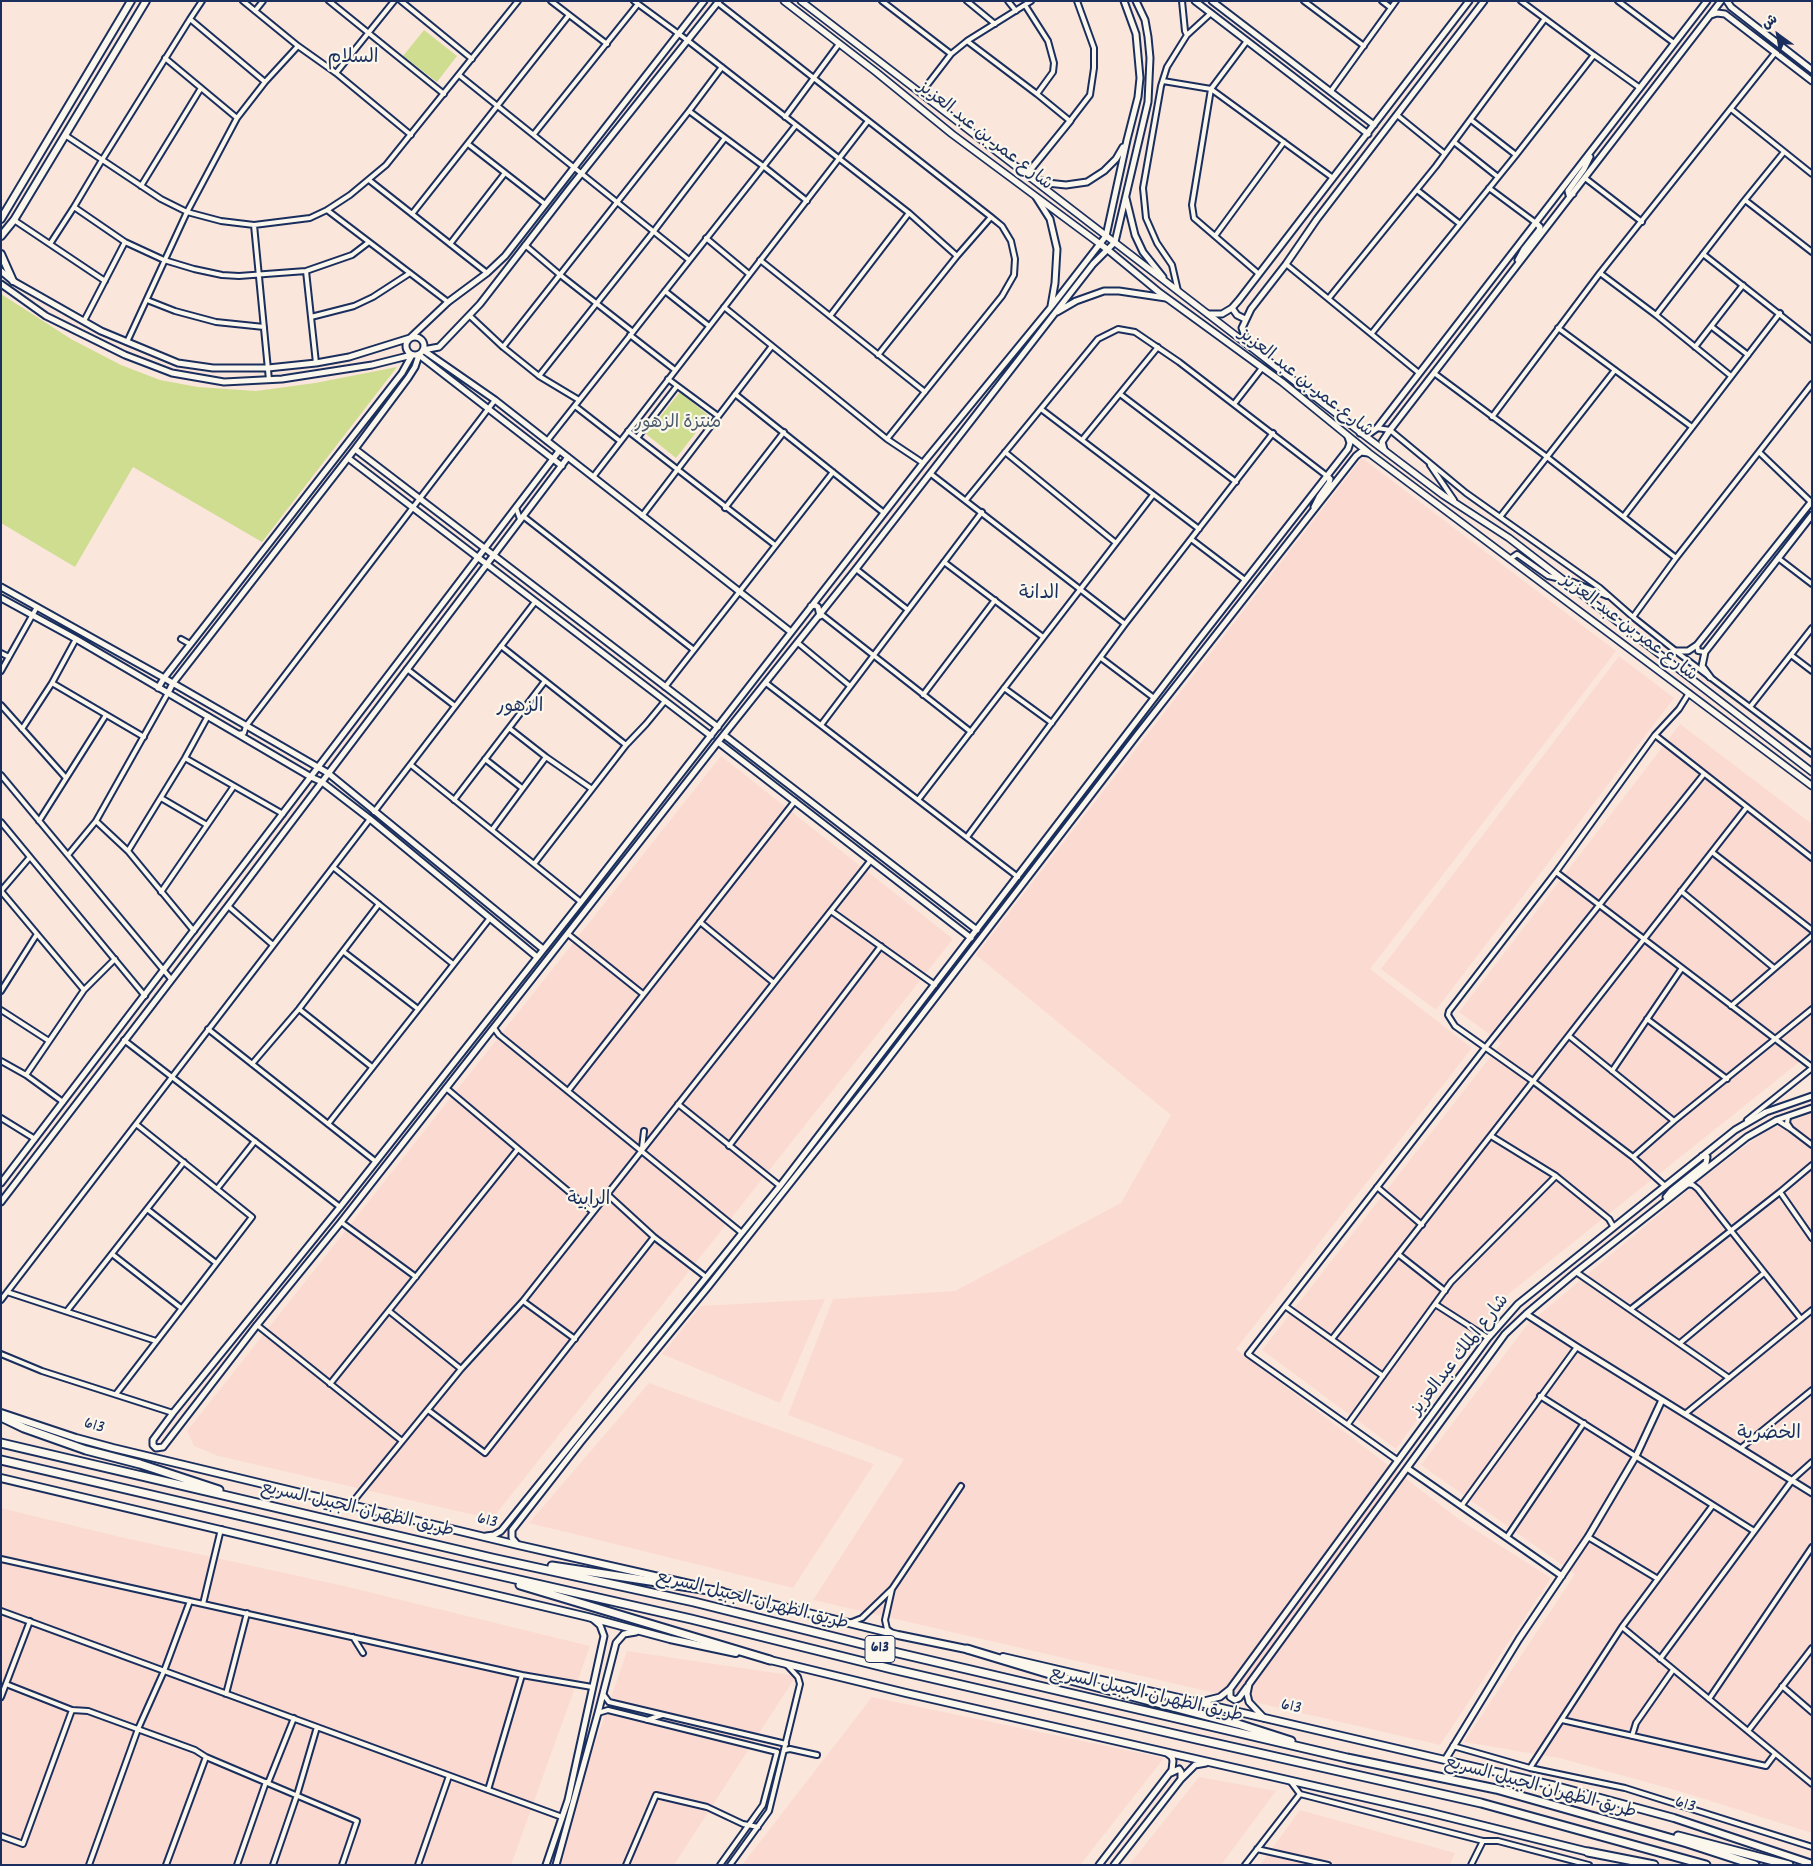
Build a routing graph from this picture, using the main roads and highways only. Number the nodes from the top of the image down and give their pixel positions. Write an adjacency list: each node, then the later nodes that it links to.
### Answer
1 (131, 1): 5 (main road)
2 (146, 1): 6 (main road)
3 (784, 1): 10 (main road, شارع عمر بن عبد العزيز)
4 (801, 1): 9 (main road, شارع عمر بن عبد العزيز)
5 (1, 219)
6 (1, 236)
7 (1, 254): 8 (main road)
8 (13, 281)
9 (1812, 772)
10 (1812, 786)
11 (1, 1413): 19 (main road, 613)
12 (1, 1417): 16 (highway)
13 (1, 1443): 16 (highway, طريق الظهران الجبيل السريع / 613)
14 (1, 1461): 18 (highway, طريق الظهران الجبيل السريع / 613)
15 (1, 1478): 21 (main road)
16 (269, 1506): 17 (highway, طريق الظهران الجبيل السريع / 613)
17 (492, 1558): 19 (highway); 22 (highway, طريق الظهران الجبيل السريع / 613)
18 (440, 1562): 21 (highway); 28 (highway, طريق الظهران الجبيل السريع / 613)
19 (722, 1592): 20 (main road, 613)
20 (967, 1649): 22 (highway); 25 (main road, 613)
21 (770, 1660): 24 (main road)
22 (1346, 1758): 23 (highway, طريق الظهران الجبيل السريع / 613)
23 (1588, 1816): 29 (highway, طريق الظهران الجبيل السريع / 613); 30 (highway)
24 (1588, 1852): 26 (main road); 27 (highway)
25 (1812, 1864)
26 (1633, 1865)
27 (1654, 1865)
28 (1706, 1865)
29 (1755, 1865)
30 (1789, 1865)

